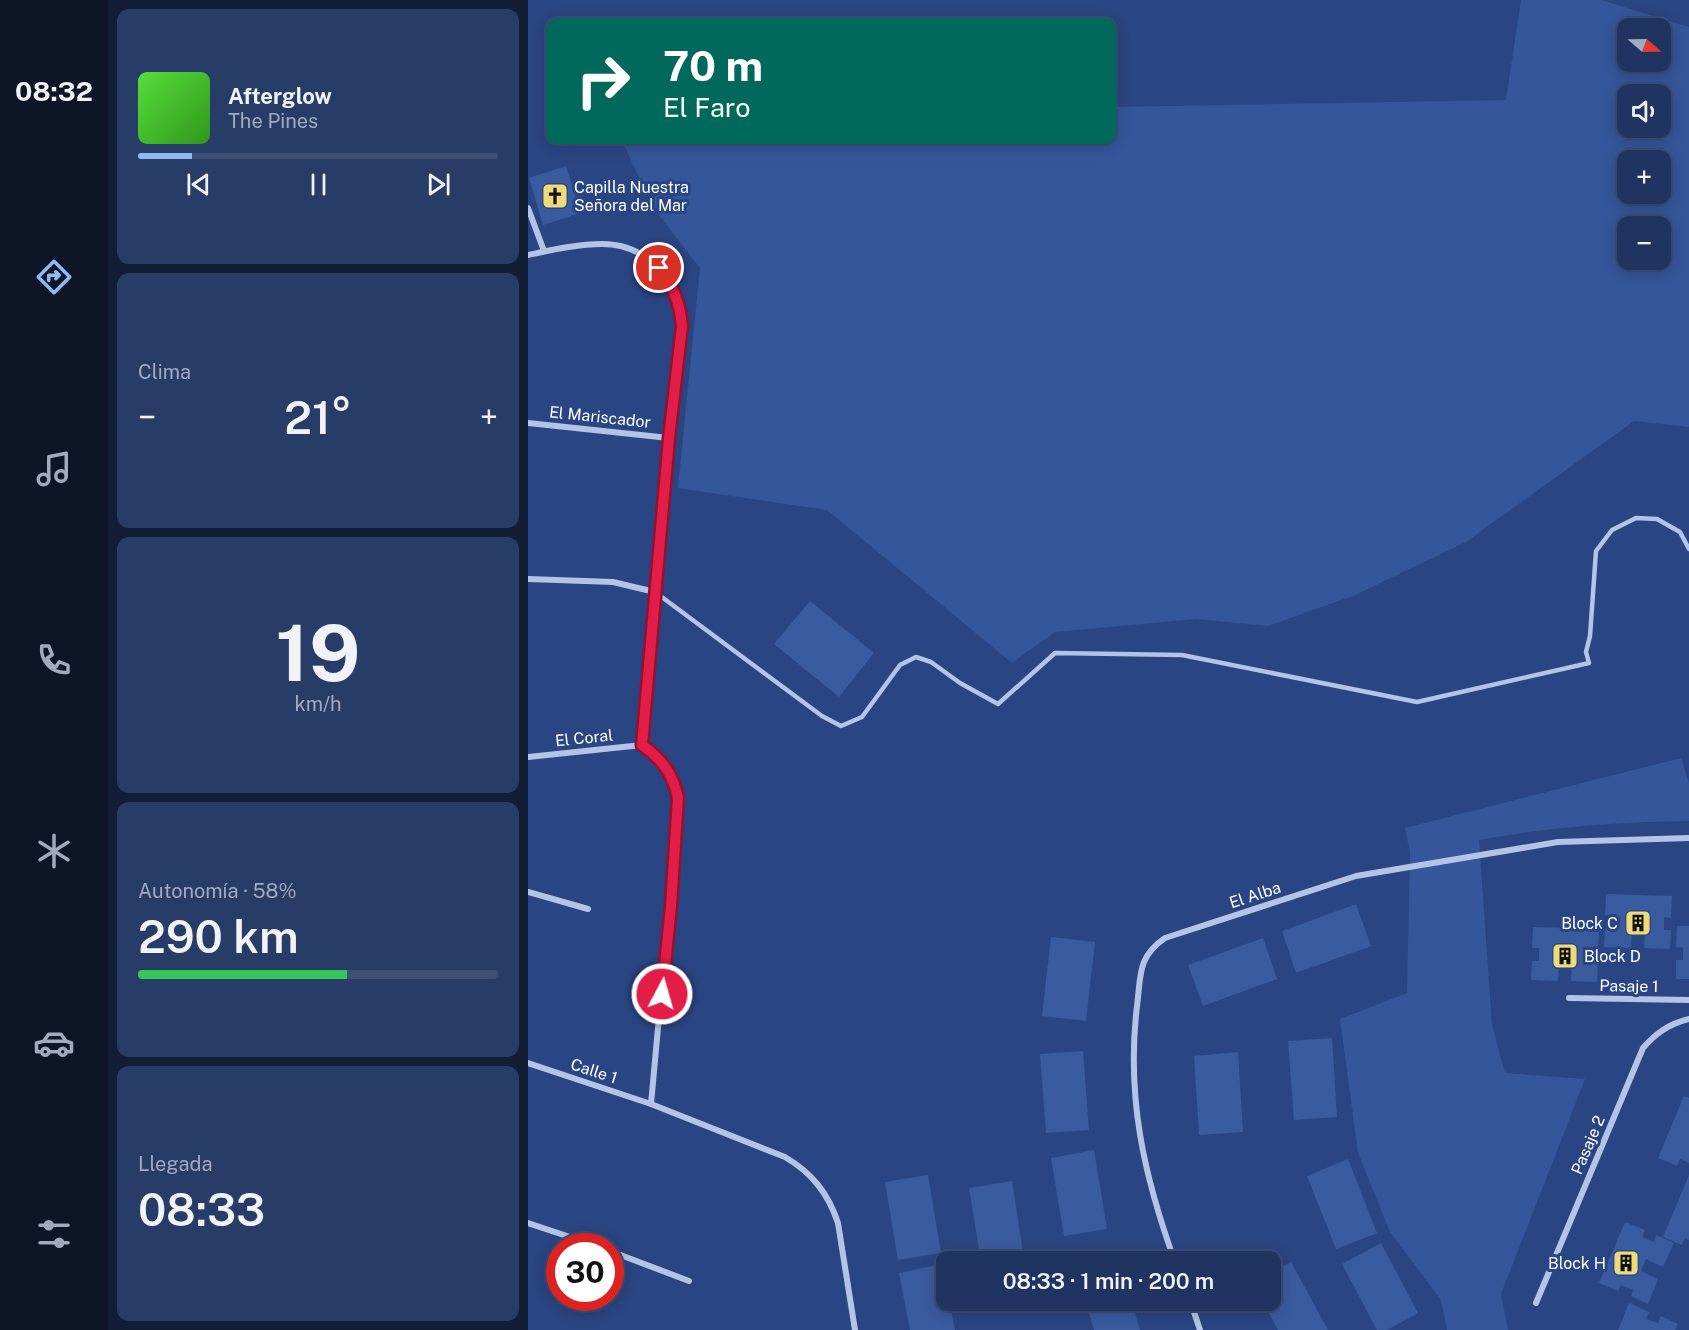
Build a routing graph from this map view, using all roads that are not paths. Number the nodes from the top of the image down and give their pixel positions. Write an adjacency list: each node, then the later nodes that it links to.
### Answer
1 (528, 208): 2 (street)
2 (544, 251): 3 (street); 5 (street)
3 (528, 255)
4 (528, 423): 5 (street, El Mariscador)
5 (669, 438): 8 (street)
6 (1689, 549): 8 (lane)
7 (528, 579): 8 (street)
8 (655, 592): 9 (street)
9 (642, 745): 10 (street, El Coral); 18 (street)
10 (528, 757)
11 (1689, 838): 21 (street, El Alba)
12 (528, 892): 13 (street)
13 (588, 909)
14 (1569, 998): 15 (street, Pasaje 1)
15 (1689, 1000)
16 (1689, 1019): 24 (street, Pasaje 2)
17 (528, 1063): 18 (street, Calle 1)
18 (651, 1104): 26 (street, Calle 1)
19 (528, 1223): 20 (street)
20 (558, 1233)
21 (1171, 1251)
22 (624, 1256): 23 (street)
23 (689, 1281)
24 (1536, 1303)
25 (1194, 1311): 27 (street)
26 (855, 1330)
27 (1200, 1330)

